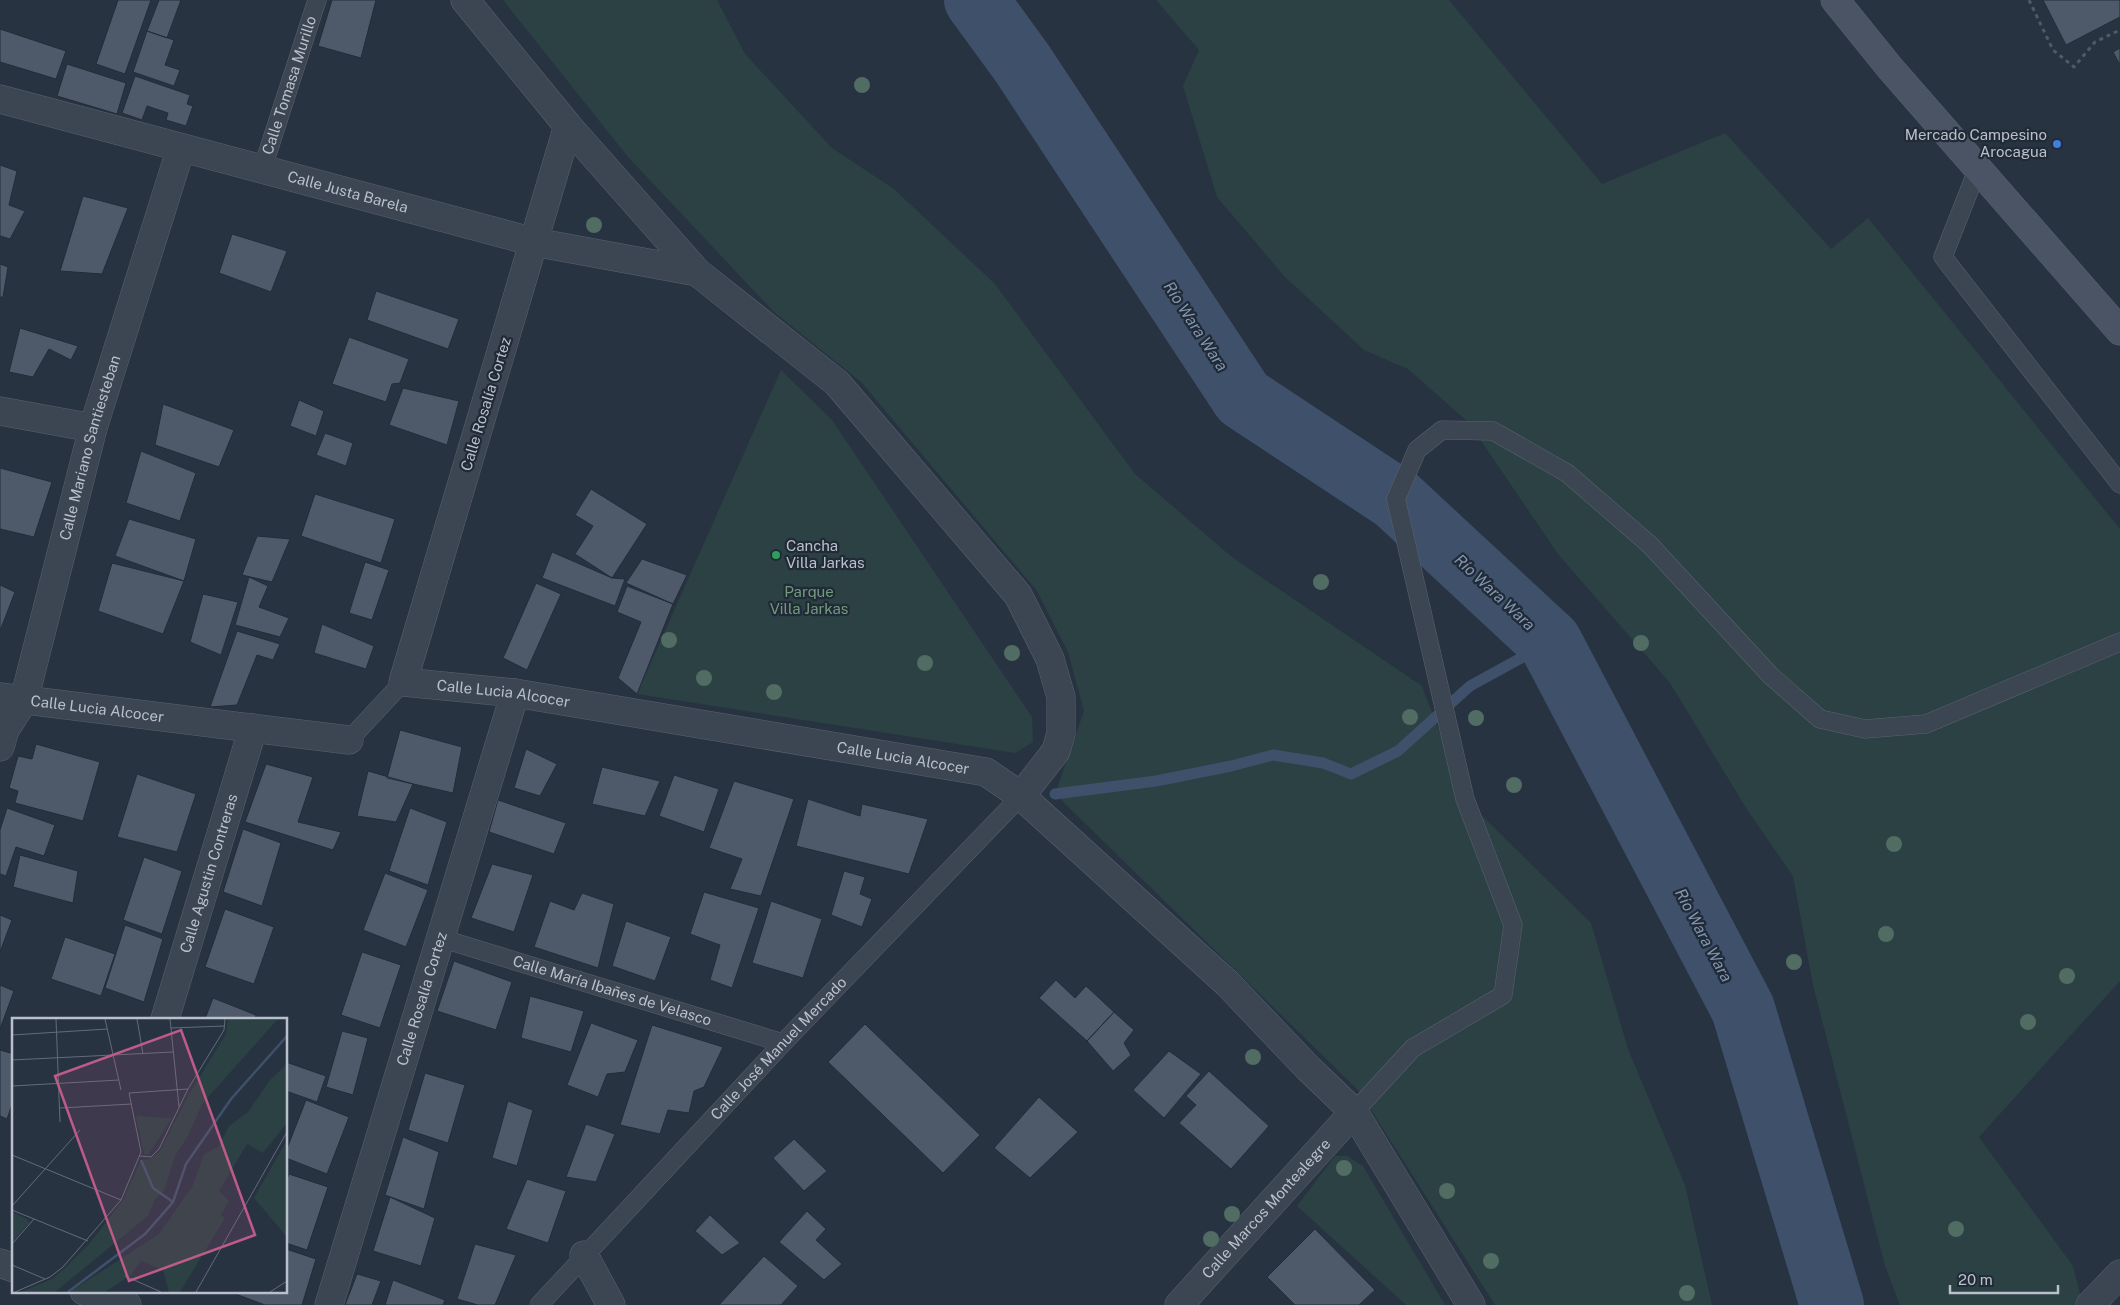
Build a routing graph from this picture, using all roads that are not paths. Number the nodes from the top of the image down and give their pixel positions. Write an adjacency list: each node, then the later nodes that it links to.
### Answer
1 (317, 0): 8 (lane, Calle Tomasa Murillo)
2 (465, 0): 5 (street)
3 (1835, 0): 7 (street)
4 (0, 99): 6 (street, Calle Justa Barela)
5 (568, 126): 9 (street, Calle Rosalía Cortez); 10 (street)
6 (181, 148): 8 (street, Calle Justa Barela); 13 (street, Calle Mariano Santiesteban)
7 (1978, 168): 11 (street); 14 (lane)
8 (262, 170): 9 (street, Calle Justa Barela)
9 (534, 242): 10 (street, Calle Justa Barela); 16 (street, Calle Rosalía Cortez)
10 (697, 272): 22 (street)
11 (2120, 331)
12 (0, 411): 13 (street)
13 (93, 428): 18 (street, Calle Mariano Santiesteban)
14 (2120, 484)
15 (2120, 642): 26 (lane)
16 (403, 682): 17 (street, Calle Lucia Alcocer); 20 (lane, Calle Lucia Alcocer)
17 (515, 693): 22 (street, Calle Lucia Alcocer); 23 (street, Calle Rosalía Cortez)
18 (12, 699): 19 (street, Calle Lucia Alcocer); 21 (street, Calle Mariano Santiesteban)
19 (253, 728): 20 (street, Calle Lucia Alcocer); 24 (street, Calle Agustin Contreras)
20 (349, 740)
21 (0, 747)
22 (1021, 796): 25 (lane, Calle José Manuel Mercado); 26 (street, Calle Lucia Alcocer)
23 (440, 938): 25 (lane, Calle María Ibañes de Velasco); 33 (street, Calle Rosalía Cortez)
24 (165, 1018)
25 (783, 1043): 27 (lane, Calle José Manuel Mercado)
26 (1354, 1112): 36 (street, Calle Marcos Montealegre); 37 (street, Calle Lucia Alcocer)
27 (584, 1255): 34 (lane, Calle José Manuel Mercado); 35 (street)
28 (2120, 1274): 38 (street)
29 (83, 1292): 31 (street)
30 (86, 1292): 32 (street)
31 (78, 1305)
32 (127, 1305)
33 (329, 1305)
34 (539, 1305)
35 (611, 1305)
36 (1179, 1305)
37 (1471, 1305)
38 (2090, 1305)

